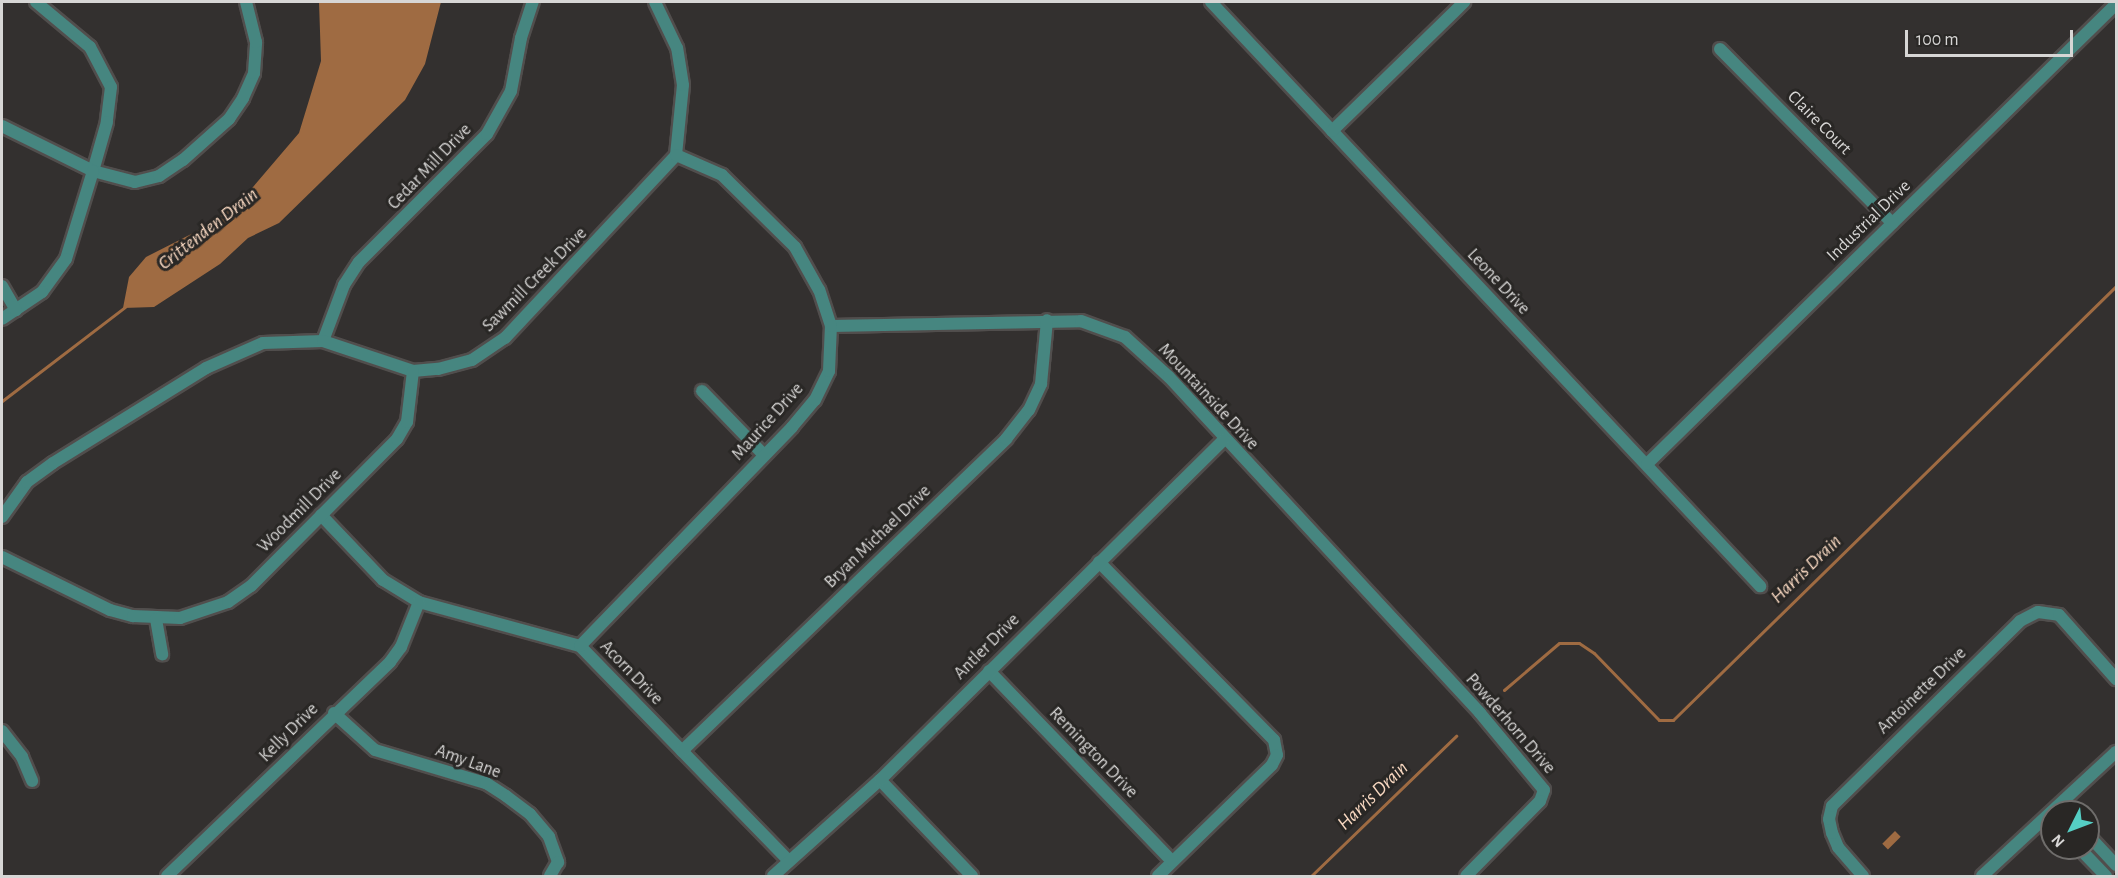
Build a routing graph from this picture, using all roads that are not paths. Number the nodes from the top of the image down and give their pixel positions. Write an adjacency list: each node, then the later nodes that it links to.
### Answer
1 (36, 2): 12 (street)
2 (246, 2): 12 (street)
3 (533, 2): 19 (street, Cedar Mill Drive)
4 (655, 2): 11 (street)
5 (1210, 2): 10 (street, Leone Drive)
6 (1464, 2): 10 (street)
7 (2116, 4): 13 (street, Industrial Drive)
8 (1720, 49): 13 (street, Claire Court)
9 (2, 126): 12 (street)
10 (1332, 131): 24 (street, Leone Drive)
11 (676, 155): 18 (street, Maurice Drive); 20 (street, Sawmill Creek Drive)
12 (93, 171): 15 (street)
13 (1892, 223): 24 (street, Industrial Drive)
14 (2, 286): 15 (street)
15 (16, 310): 16 (street)
16 (2, 318)
17 (1047, 320): 18 (street, Mountainside Drive); 22 (street, Mountainside Drive); 39 (street, Bryan Michael Drive)
18 (831, 326): 23 (street, Maurice Drive)
19 (322, 341): 20 (street, Sawmill Creek Drive); 26 (street, Sawmill Creek Drive)
20 (413, 371): 25 (street, Woodmill Drive)
21 (702, 392): 23 (street)
22 (1224, 440): 28 (street, Antler Drive); 35 (street, Mountainside Drive)
23 (764, 455): 32 (street, Maurice Drive)
24 (1647, 464): 29 (street, Leone Drive)
25 (321, 515): 30 (street, Acorn Drive); 31 (street, Woodmill Drive)
26 (2, 518)
27 (2, 557): 31 (street, Woodmill Drive)
28 (1099, 562): 34 (street, Antler Drive); 48 (street)
29 (1760, 586)
30 (419, 602): 32 (street, Acorn Drive); 37 (street, Kelly Drive)
31 (156, 619): 33 (street)
32 (580, 646): 39 (street, Acorn Drive)
33 (162, 654)
34 (989, 671): 41 (street, Antler Drive); 48 (street, Remington Drive)
35 (1443, 674): 55 (street, Powderhorn Drive)
36 (2116, 679): 56 (street, Antoinette Drive)
37 (334, 713): 50 (street, Amy Lane); 51 (street, Kelly Drive)
38 (2, 731): 42 (street)
39 (682, 752): 47 (street, Acorn Drive)
40 (2116, 752): 43 (street)
41 (880, 780): 47 (street, Antler Drive); 53 (street)
42 (32, 781)
43 (2070, 800)
44 (2040, 827): 57 (street)
45 (2100, 848): 49 (street)
46 (2091, 860): 58 (street)
47 (789, 861): 52 (street, Antler Drive)
48 (1172, 861): 54 (street)
49 (2116, 865)
50 (552, 874)
51 (167, 876)
52 (773, 876)
53 (972, 876)
54 (1158, 876)
55 (1466, 876)
56 (1863, 876)
57 (1982, 876)
58 (2106, 876)

